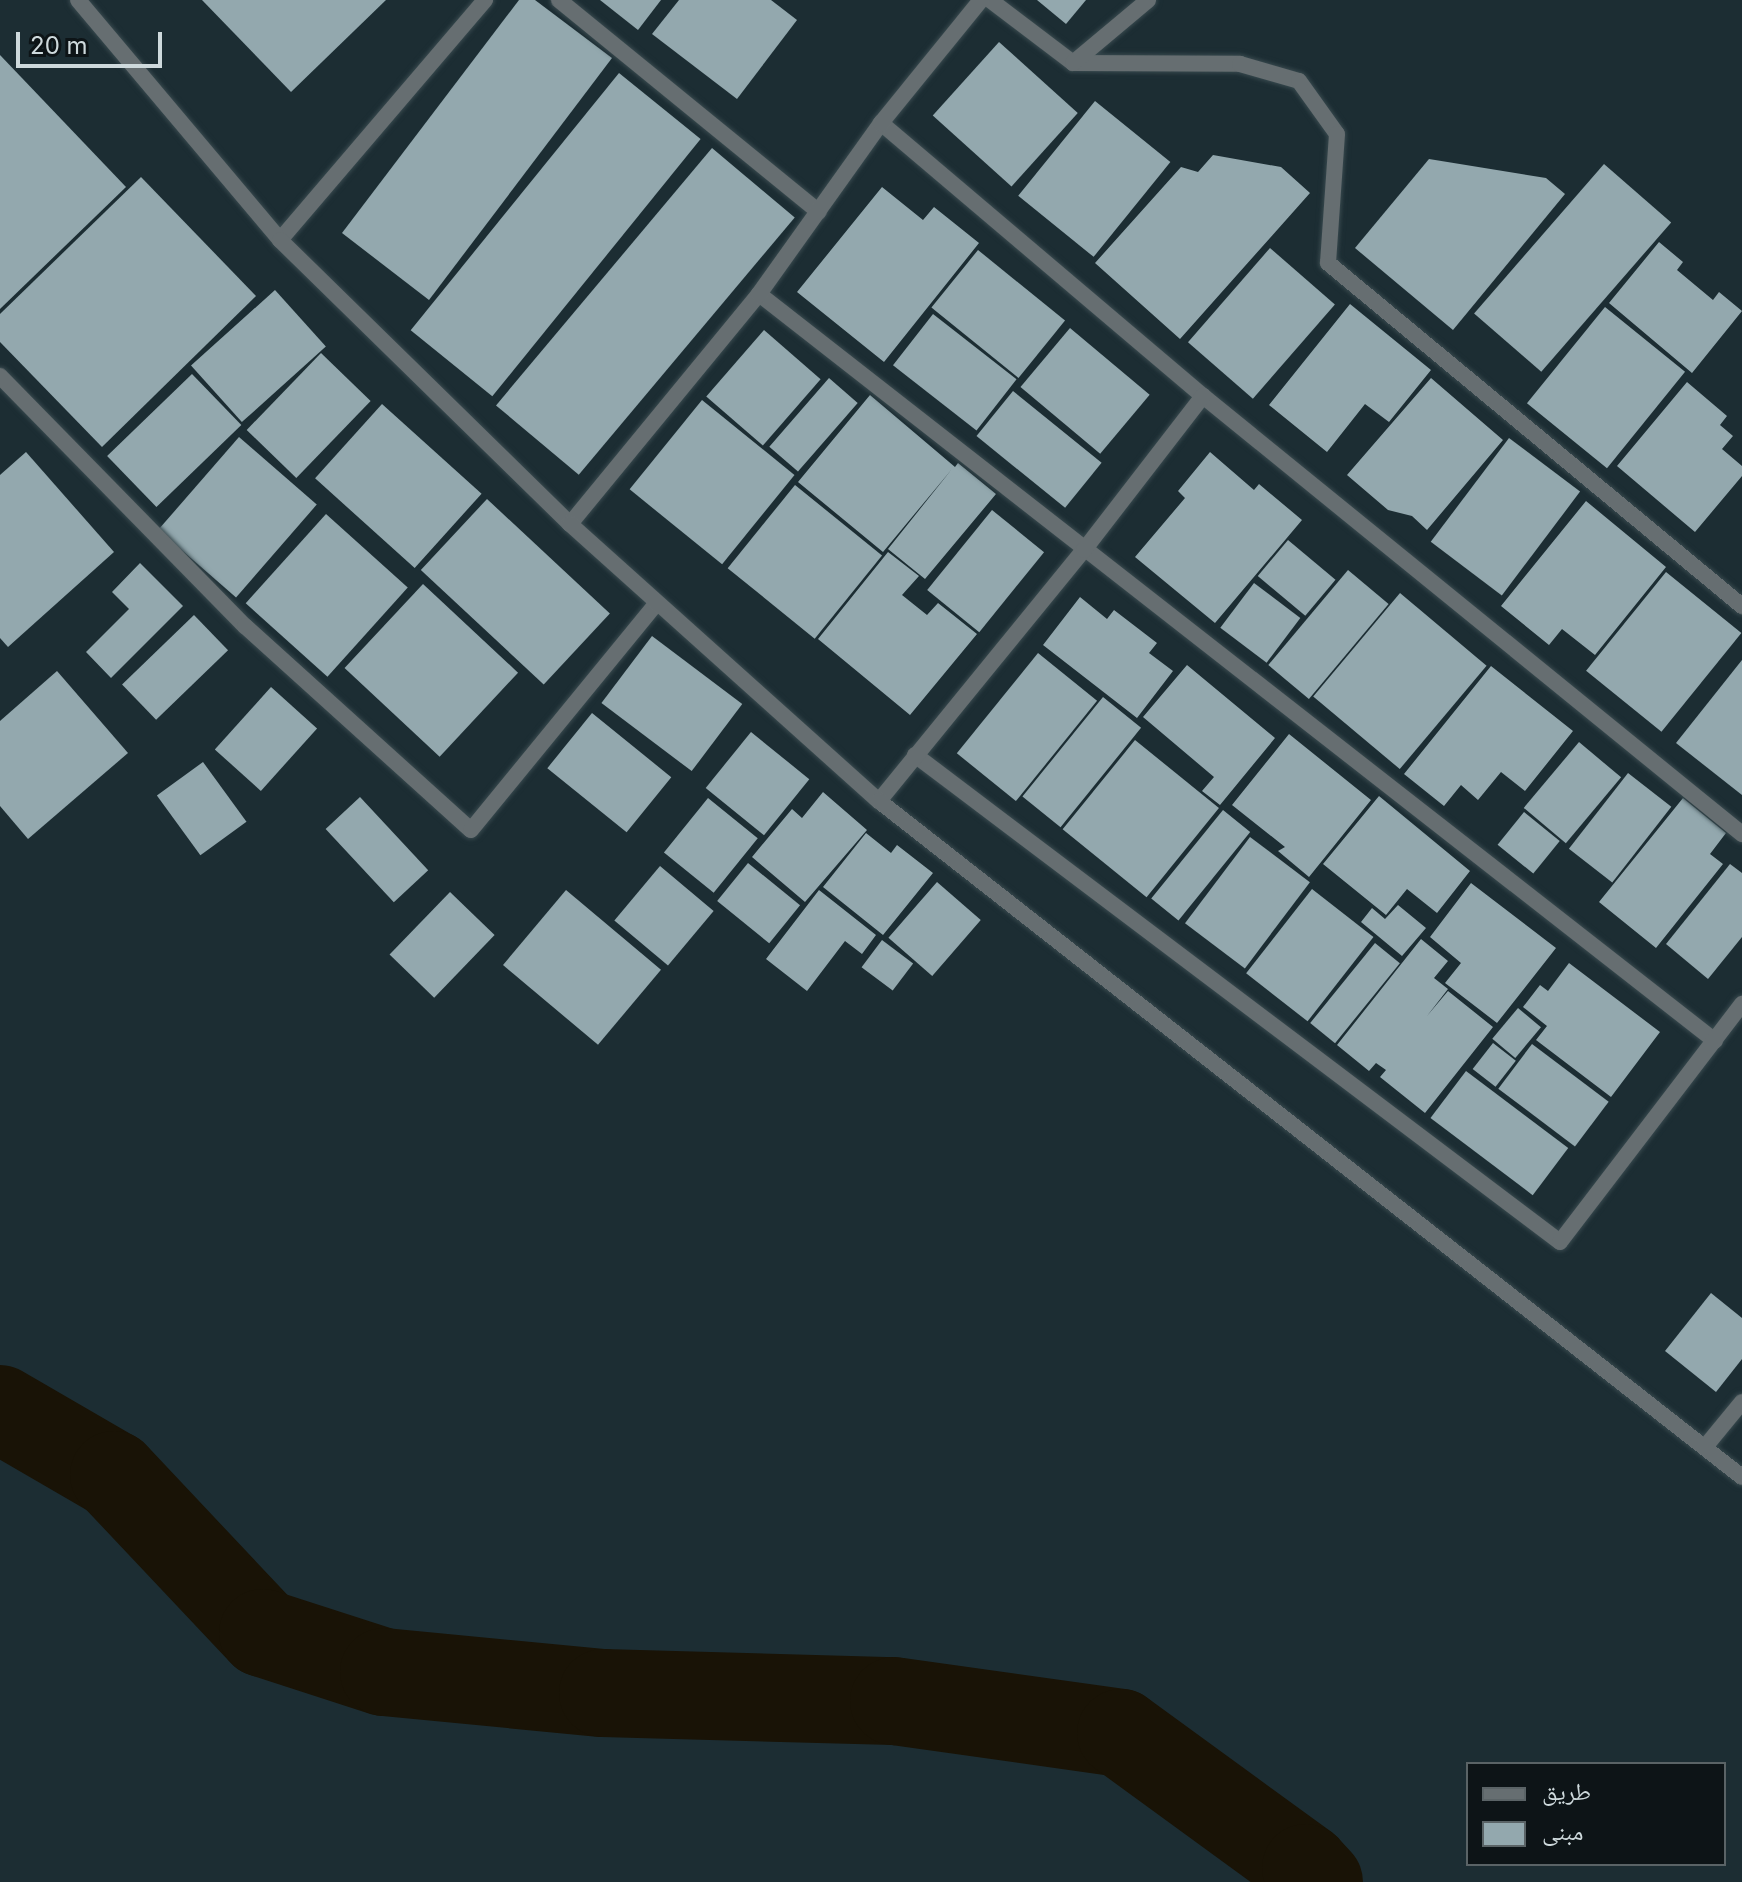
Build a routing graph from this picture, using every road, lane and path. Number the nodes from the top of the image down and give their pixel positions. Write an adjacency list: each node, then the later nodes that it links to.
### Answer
1 (78, 0): 10 (street)
2 (485, 0): 10 (street)
3 (559, 0): 9 (street)
4 (981, 0): 8 (street)
5 (990, 0): 7 (street)
6 (1148, 0): 7 (street)
7 (1073, 63): 17 (street)
8 (881, 123): 9 (street); 13 (street)
9 (819, 212): 11 (street)
10 (280, 240): 14 (street)
11 (759, 294): 14 (street); 15 (street)
12 (0, 376): 16 (street)
13 (1203, 396): 15 (street); 20 (street)
14 (570, 524): 16 (street)
15 (1084, 550): 18 (street); 22 (street)
16 (657, 603): 19 (street)
17 (1742, 606)
18 (915, 755): 19 (street); 22 (street)
19 (879, 801): 24 (street)
20 (1742, 834)
21 (1742, 1004): 22 (street)
22 (1715, 1041)
23 (1742, 1402): 24 (street)
24 (1705, 1447): 25 (street)
25 (1742, 1477)

